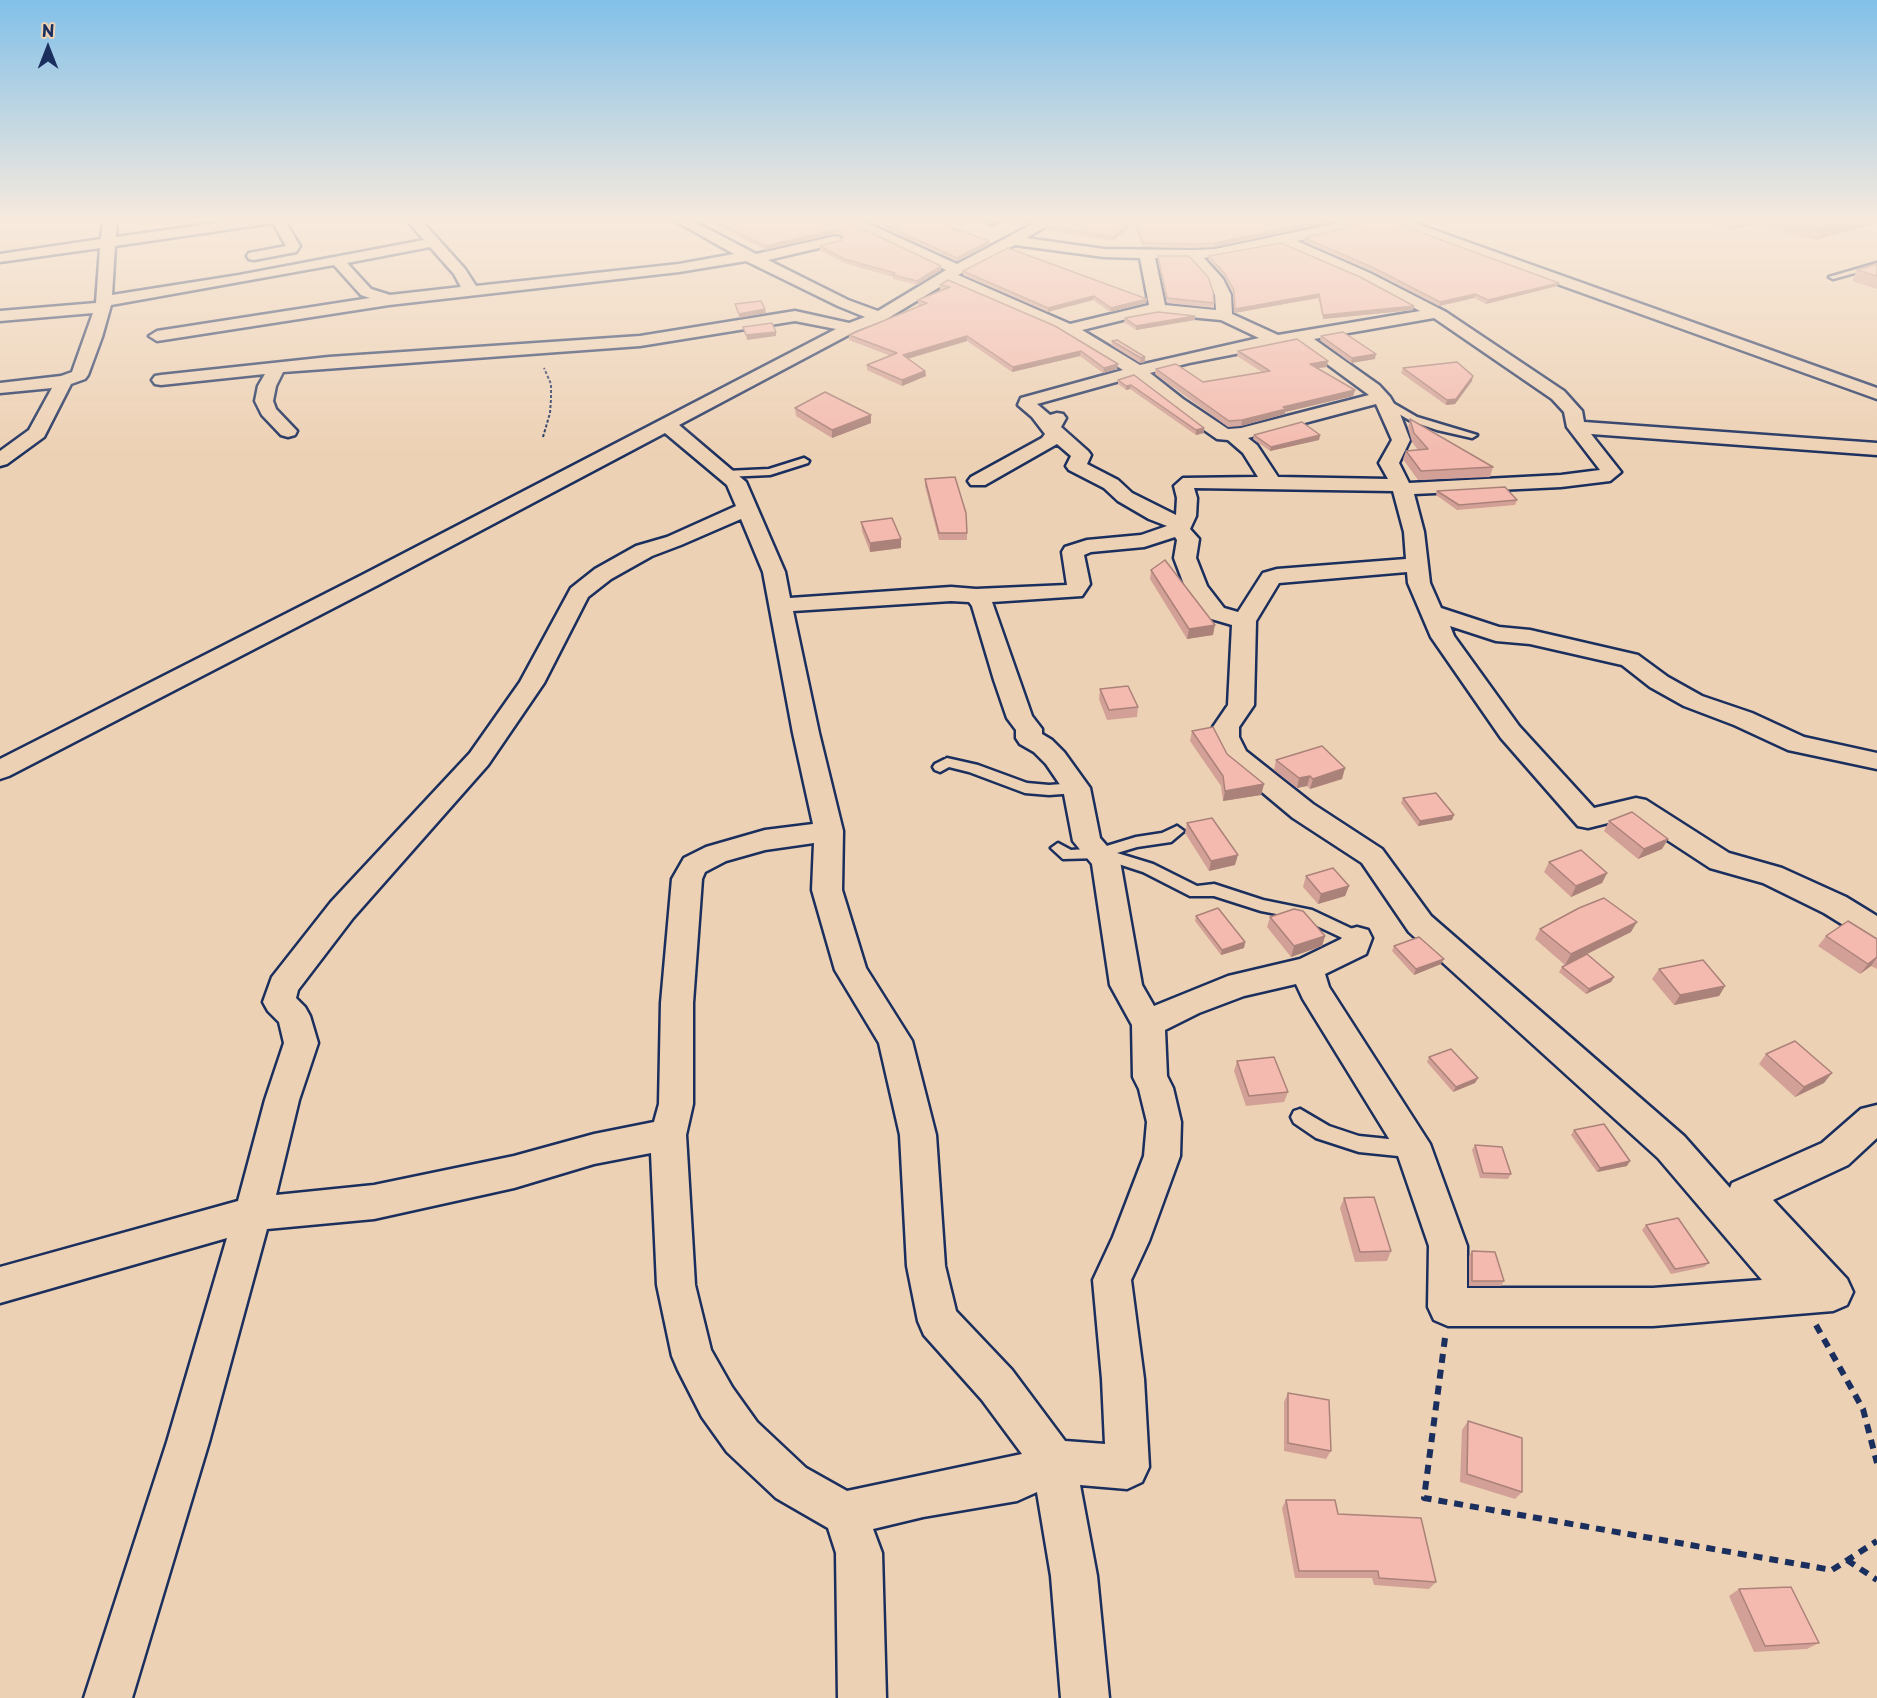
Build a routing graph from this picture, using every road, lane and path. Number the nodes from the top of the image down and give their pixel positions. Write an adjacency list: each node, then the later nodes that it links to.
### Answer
1 (106, 298): 13 (street)
2 (135, 298): 13 (street)
3 (384, 298): 12 (street)
4 (405, 298): 12 (street)
5 (833, 298): 18 (street)
6 (910, 298): 18 (street)
7 (1004, 298): 20 (street)
8 (1156, 298): 14 (street)
9 (1223, 298): 17 (street)
10 (1407, 298): 15 (street)
11 (1611, 298): 31 (street)
12 (389, 300): 21 (street)
13 (104, 304): 16 (street); 28 (street)
14 (1158, 309): 17 (street); 20 (street)
15 (1435, 313): 22 (street); 34 (street)
16 (0, 316)
17 (1224, 316): 23 (street)
18 (879, 317): 19 (street)
19 (850, 328): 24 (street); 33 (street)
20 (1068, 329): 26 (street)
21 (157, 336)
22 (1301, 337): 23 (street); 32 (street)
23 (1276, 340): 26 (street)
24 (530, 349): 25 (street); 39 (path)
25 (277, 367): 27 (street); 36 (street)
26 (1137, 371): 30 (street); 37 (street)
27 (161, 380)
28 (63, 381): 29 (street); 41 (street)
29 (0, 388)
30 (1075, 388): 35 (street); 35 (street)
31 (1877, 394)
32 (1382, 399): 37 (street); 38 (lane); 46 (street)
33 (667, 424): 43 (street); 56 (street)
34 (1576, 427): 40 (street); 46 (street)
35 (1051, 428): 44 (street); 48 (street)
36 (288, 431)
37 (1233, 435): 45 (street)
38 (1472, 435)
39 (543, 437)
40 (1877, 448)
41 (0, 460)
42 (804, 462): 43 (lane)
43 (726, 474): 47 (street)
44 (978, 481)
45 (1272, 483): 46 (street); 48 (street)
46 (1402, 487): 49 (street)
47 (746, 509): 51 (street); 70 (street)
48 (1181, 527): 50 (street); 53 (street)
49 (1417, 565): 52 (street); 53 (street)
50 (976, 596): 51 (street); 57 (street)
51 (782, 605): 58 (street)
52 (1432, 612): 54 (street); 62 (street)
53 (1244, 621): 72 (street)
54 (1877, 761)
55 (940, 767): 57 (lane)
56 (0, 770)
57 (1076, 788): 61 (street)
58 (829, 831): 68 (street); 74 (street)
59 (1177, 831): 61 (lane)
60 (1058, 848): 61 (lane)
61 (1100, 853): 63 (lane); 65 (street)
62 (1877, 931)
63 (1357, 938): 64 (street)
64 (1307, 969): 65 (street); 69 (street)
65 (1148, 1023): 74 (street)
66 (1300, 1117): 69 (lane)
67 (1877, 1120): 72 (street)
68 (668, 1135): 70 (street); 76 (street)
69 (1412, 1144): 73 (street)
70 (253, 1214): 71 (street); 80 (street)
71 (0, 1285)
72 (1799, 1294): 73 (street); 75 (path)
73 (1448, 1307): 78 (path)
74 (1054, 1462): 76 (street); 82 (street)
75 (1877, 1463)
76 (846, 1513): 81 (street)
77 (1877, 1541): 78 (path)
78 (1847, 1560): 79 (path)
79 (1877, 1580)
80 (108, 1698)
81 (862, 1698)
82 (1085, 1698)

